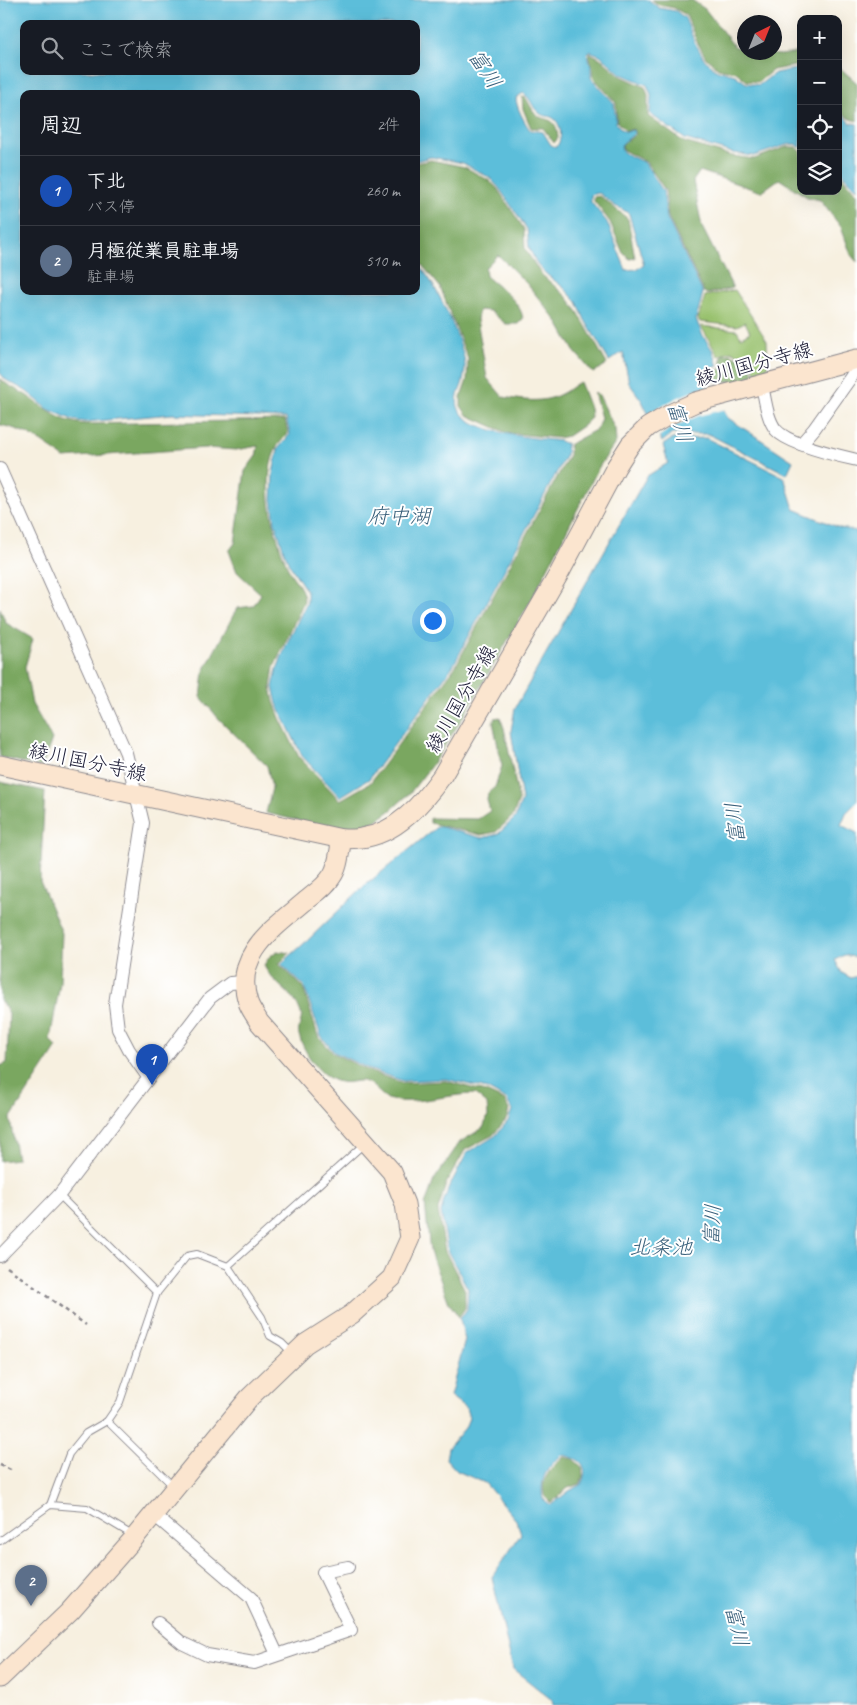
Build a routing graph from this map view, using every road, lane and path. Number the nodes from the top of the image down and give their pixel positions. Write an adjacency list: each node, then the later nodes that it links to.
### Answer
1 (857, 360): 2 (main road, 綾川国分寺線); 3 (street)
2 (762, 386): 3 (street); 8 (main road, 綾川国分寺線)
3 (801, 444): 4 (street)
4 (857, 460)
5 (0, 469): 7 (street)
6 (0, 765): 7 (main road, 綾川国分寺線)
7 (137, 795): 8 (main road, 綾川国分寺線); 10 (street)
8 (342, 839): 9 (main road)
9 (244, 982): 10 (street); 11 (main road)
10 (148, 1077): 12 (street)
11 (367, 1142): 15 (lane); 18 (main road)
12 (58, 1196): 13 (street); 16 (lane)
13 (0, 1256)
14 (0, 1262): 17 (path)
15 (228, 1266): 16 (lane); 18 (lane)
16 (157, 1293): 19 (lane)
17 (86, 1325)
18 (294, 1355): 22 (main road)
19 (107, 1421): 22 (lane); 23 (lane)
20 (0, 1464): 21 (path)
21 (12, 1471)
22 (175, 1488): 24 (main road)
23 (50, 1504): 25 (lane); 26 (lane)
24 (153, 1514): 25 (main road); 29 (street)
25 (135, 1536): 30 (main road)
26 (0, 1541)
27 (348, 1567): 29 (street)
28 (158, 1623): 29 (street)
29 (277, 1654)
30 (0, 1678)

